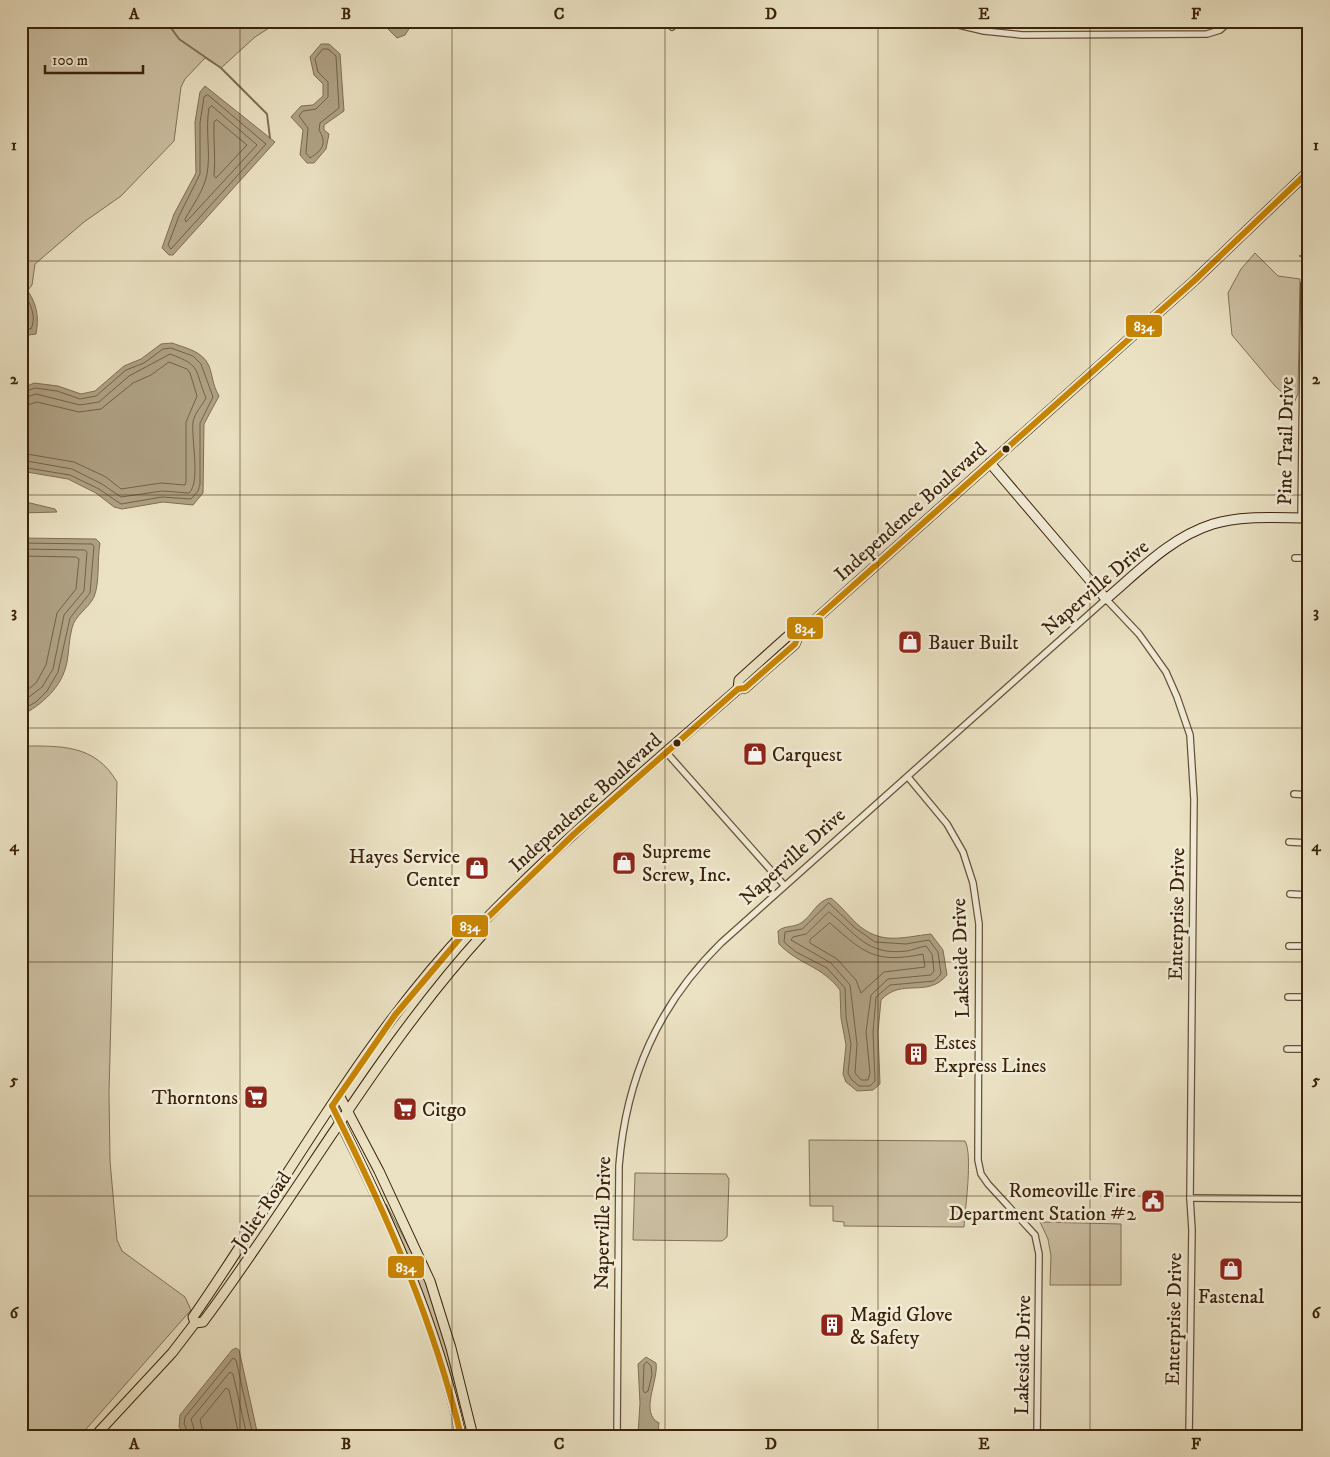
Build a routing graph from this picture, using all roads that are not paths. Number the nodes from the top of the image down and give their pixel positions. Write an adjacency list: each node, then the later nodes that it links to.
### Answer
1 (679, 21): 4 (street)
2 (942, 21): 3 (street)
3 (1230, 21)
4 (672, 27)
5 (1309, 171): 7 (main road, Independence Boulevard)
6 (1308, 275): 8 (street, Pine Trail Drive)
7 (990, 463): 11 (street, Enterprise Drive); 12 (main road, Independence Boulevard)
8 (1305, 518): 11 (street, Naperville Drive)
9 (1295, 558): 10 (street)
10 (1309, 558)
11 (1106, 599): 13 (street, Naperville Drive); 32 (street, Enterprise Drive)
12 (666, 752): 18 (street); 21 (main road, Independence Boulevard)
13 (908, 777): 18 (street, Naperville Drive); 39 (street, Lakeside Drive)
14 (1294, 794): 15 (street)
15 (1309, 794)
16 (1289, 842): 17 (street)
17 (1309, 843)
18 (784, 885): 38 (street, Naperville Drive)
19 (1290, 894): 20 (street)
20 (1309, 895)
21 (480, 925): 28 (main road, Independence Boulevard); 30 (main road, Independence Boulevard)
22 (1289, 946): 23 (street)
23 (1309, 946)
24 (1288, 997): 25 (street)
25 (1309, 997)
26 (1287, 1049): 27 (street)
27 (1309, 1049)
28 (340, 1095): 29 (main road, Independence Boulevard); 30 (main road)
29 (332, 1106): 31 (main road); 34 (main road, Joliet Road)
30 (349, 1110): 31 (main road, Joliet Road); 37 (main road)
31 (340, 1123): 34 (main road, Joliet Road); 36 (main road)
32 (1190, 1198): 33 (street); 40 (street, Enterprise Drive)
33 (1309, 1199)
34 (195, 1323): 35 (main road, Joliet Road)
35 (95, 1436)
36 (461, 1436)
37 (474, 1436)
38 (617, 1436)
39 (1037, 1436)
40 (1189, 1436)

